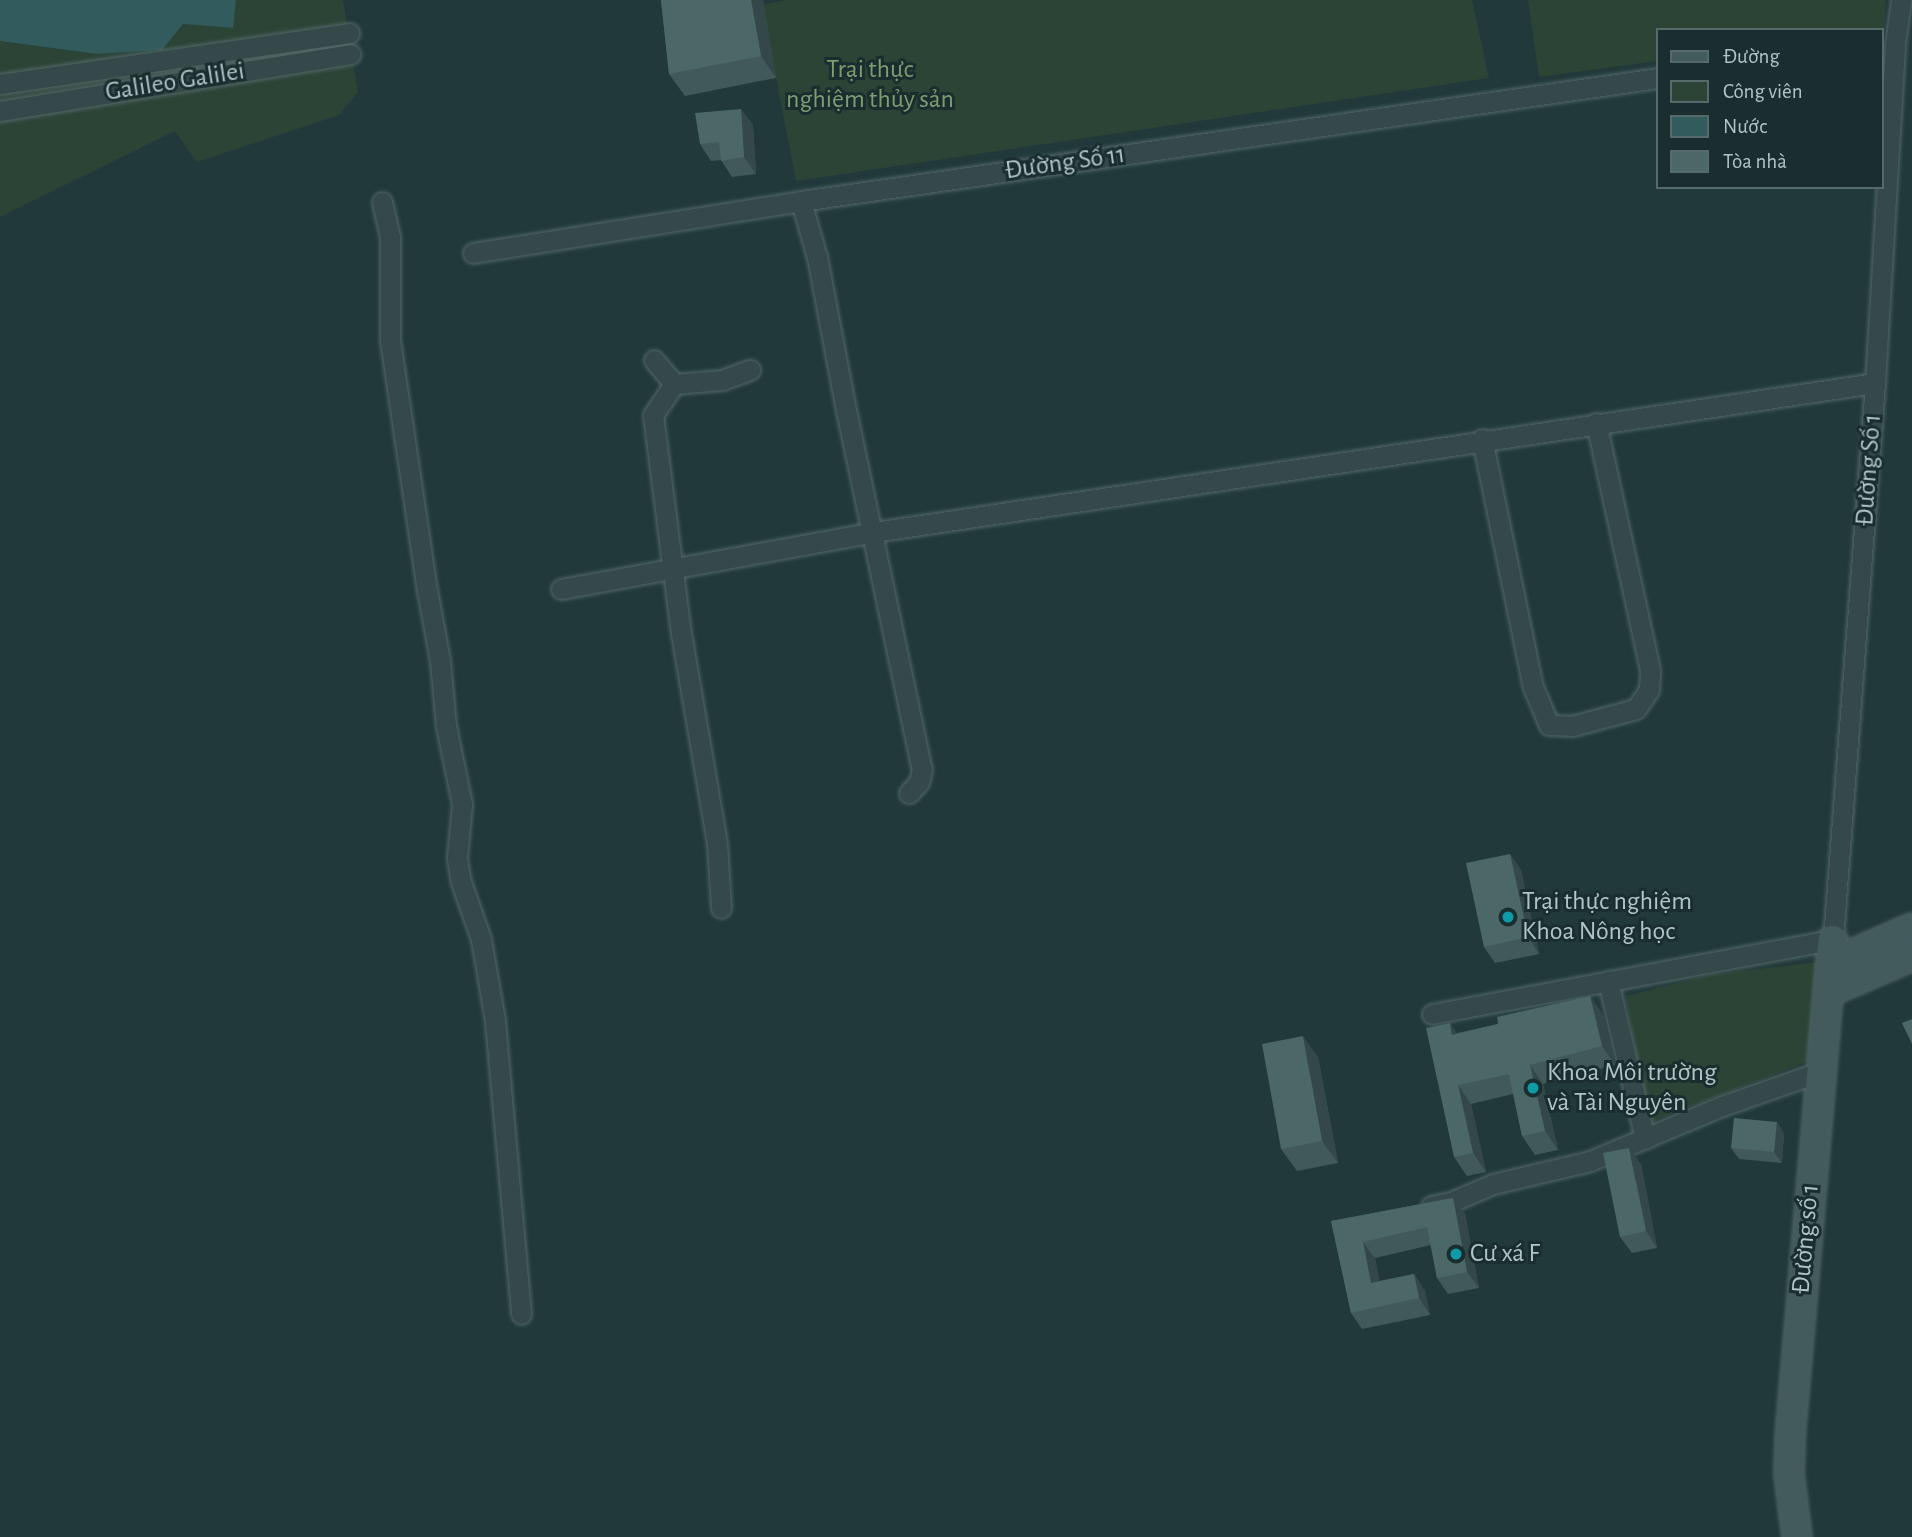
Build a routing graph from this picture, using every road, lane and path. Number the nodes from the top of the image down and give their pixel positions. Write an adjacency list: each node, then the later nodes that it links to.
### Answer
1 (1901, 0): 3 (street, Đường Số 1)
2 (349, 33): 6 (street, Galileo Galilei)
3 (1889, 45): 8 (street, Đường Số 1)
4 (351, 54): 7 (street, Galileo Galilei)
5 (1657, 78): 10 (street, Đường Số 11)
6 (0, 84)
7 (0, 111)
8 (1884, 166)
9 (1883, 189): 15 (street, Đường Số 1)
10 (801, 201): 12 (street, Đường Số 11); 19 (street)
11 (382, 202): 32 (street)
12 (473, 253)
13 (654, 360): 16 (street)
14 (750, 370): 16 (street)
15 (1875, 383): 17 (street); 26 (street, Đường Số 1)
16 (674, 384): 20 (street)
17 (1596, 423): 18 (street); 18 (street)
18 (1482, 439): 19 (street)
19 (874, 532): 20 (street); 22 (street)
20 (673, 571): 21 (street); 23 (street)
21 (561, 589)
22 (909, 793)
23 (721, 908)
24 (1912, 928): 26 (street)
25 (1912, 956): 26 (street)
26 (1832, 965): 27 (street); 29 (street, Đường số 1)
27 (1608, 981): 28 (street); 30 (street)
28 (1432, 1014)
29 (1822, 1071): 30 (street); 33 (street, Đường số 1)
30 (1645, 1139): 31 (street)
31 (1417, 1209)
32 (521, 1314)
33 (1797, 1537)

